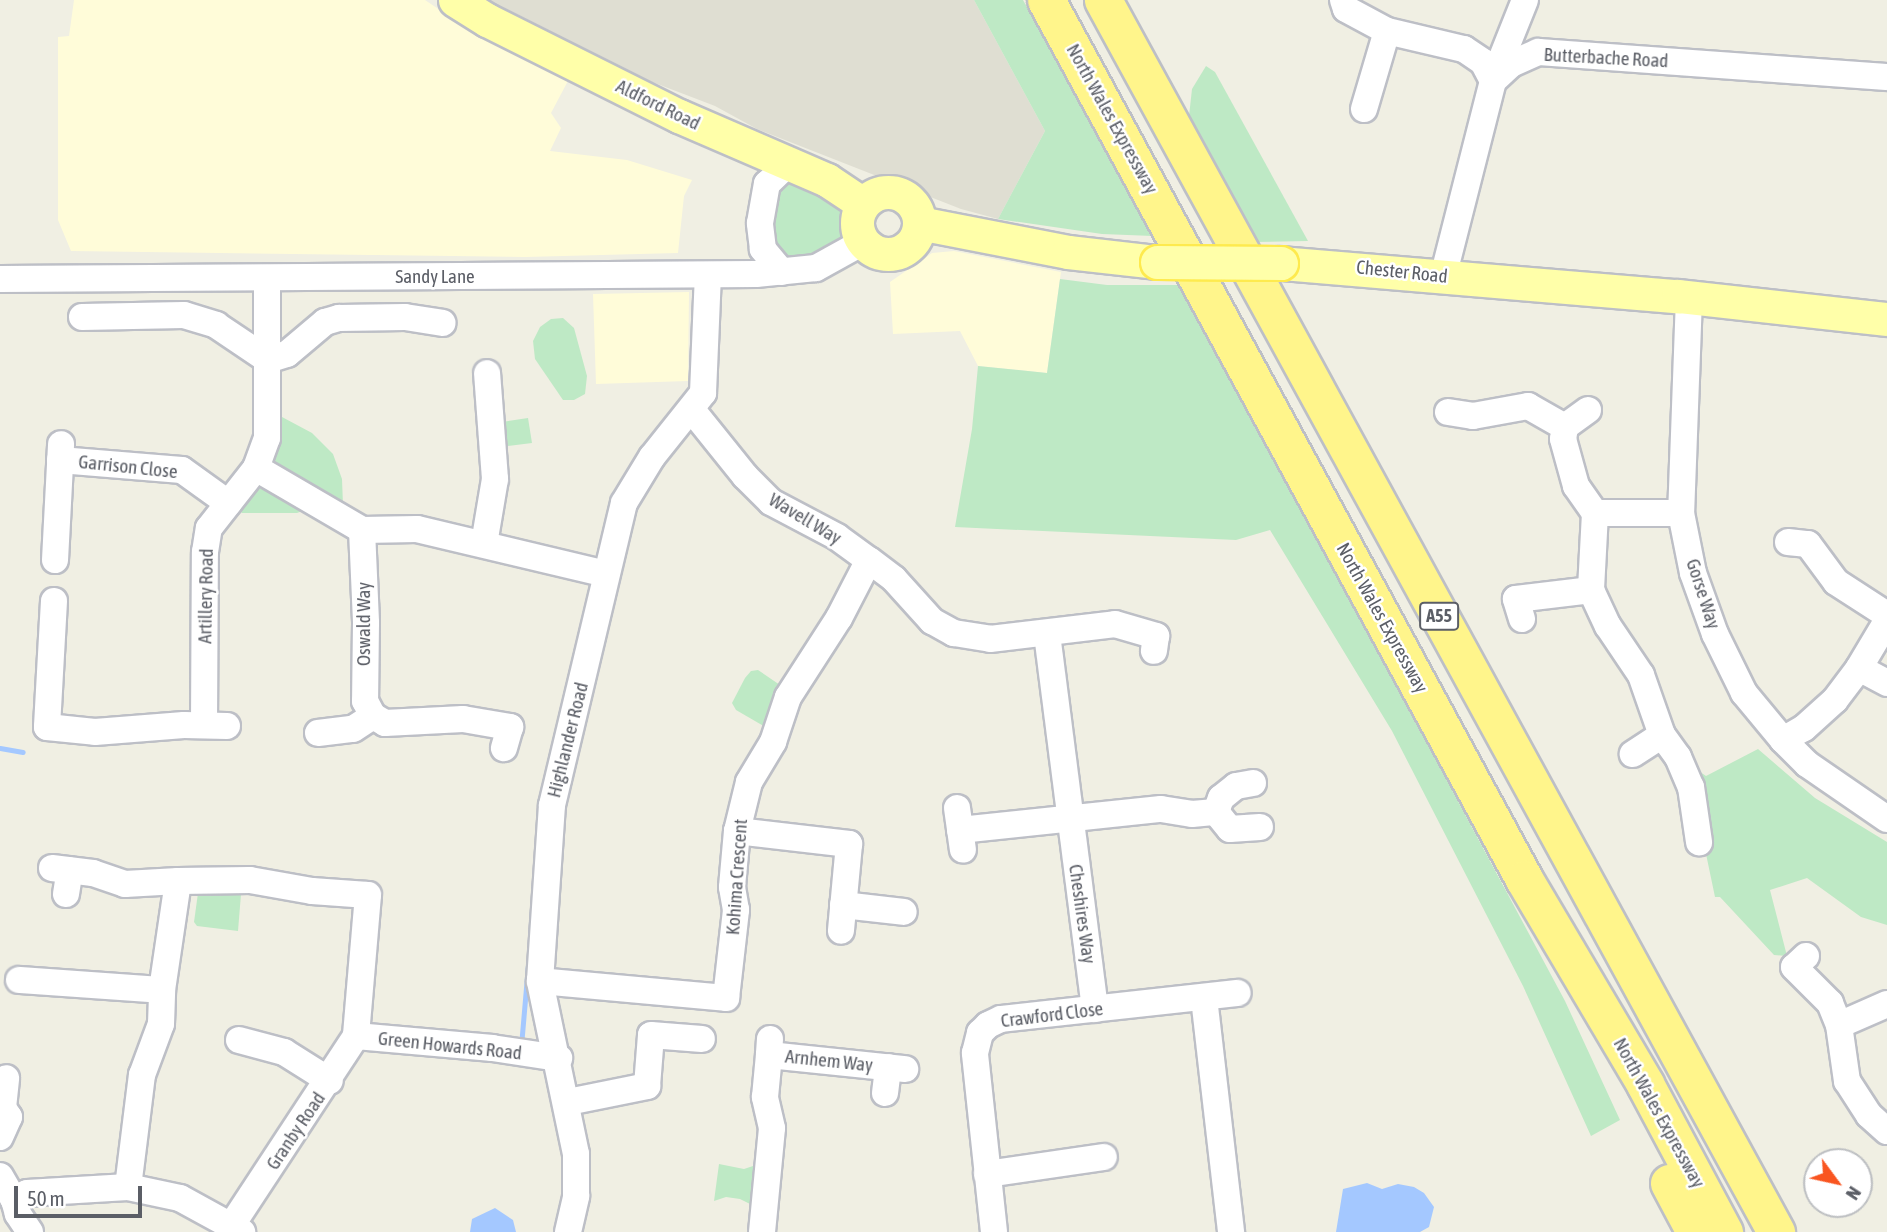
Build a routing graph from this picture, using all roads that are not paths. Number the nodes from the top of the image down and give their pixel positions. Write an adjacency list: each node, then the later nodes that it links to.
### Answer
1 (455, 0): 10 (main road, Aldford Road)
2 (1046, 0): 63 (highway, North Wales Expressway / A55)
3 (1103, 0): 98 (highway, A55)
4 (1342, 0): 6 (street)
5 (1525, 0): 8 (street)
6 (1387, 31): 8 (street); 9 (street)
7 (1887, 77): 8 (street, Butterbache Road)
8 (1493, 81): 16 (street)
9 (1364, 109)
10 (789, 163): 11 (main road, Aldford Road); 14 (street)
11 (863, 204): 12 (main road); 13 (main road)
12 (919, 223): 13 (main road); 16 (main road, Chester Road, bridge)
13 (863, 242): 14 (street, Sandy Lane)
14 (782, 272): 15 (street, Sandy Lane)
15 (708, 275): 18 (street, Sandy Lane); 25 (street, Highlander Road)
16 (1443, 277): 19 (main road, Chester Road)
17 (0, 279): 18 (street, Sandy Lane)
18 (267, 279): 23 (street, Artillery Road)
19 (1689, 298): 21 (main road, Chester Road); 32 (street, Gorse Way)
20 (82, 317): 23 (street)
21 (1887, 319)
22 (443, 323): 23 (street)
23 (268, 360): 29 (street, Artillery Road)
24 (486, 373): 35 (street)
25 (692, 410): 37 (street, Wavell Way); 38 (street, Highlander Road)
26 (1588, 410): 28 (street)
27 (1463, 421): 28 (street)
28 (1565, 427): 31 (street)
29 (257, 468): 30 (street, Artillery Road); 33 (street)
30 (228, 503): 36 (street, Garrison Close); 40 (street, Artillery Road)
31 (1595, 513): 32 (street); 39 (street)
32 (1681, 513): 52 (street, Gorse Way)
33 (362, 530): 35 (street); 48 (street, Oswald Way)
34 (1806, 538): 42 (street)
35 (484, 544): 38 (street)
36 (55, 560)
37 (869, 560): 44 (street); 60 (street, Kohima Crescent)
38 (606, 574): 68 (street, Highlander Road)
39 (1591, 590): 41 (street); 51 (street)
40 (54, 601)
41 (1515, 603)
42 (1887, 615)
43 (1887, 621): 46 (street)
44 (1047, 634): 45 (street); 56 (street, Cheshires Way)
45 (1160, 636)
46 (1859, 668): 47 (street); 52 (street)
47 (1887, 684)
48 (373, 716): 49 (street); 50 (street)
49 (510, 728)
50 (318, 733)
51 (1662, 735): 53 (street); 61 (street)
52 (1783, 740): 57 (street, Gorse Way)
53 (1633, 754)
54 (1253, 783): 55 (street)
55 (1216, 812): 56 (street); 58 (street)
56 (1068, 818): 59 (street); 73 (street, Cheshires Way)
57 (1887, 819)
58 (1260, 827)
59 (960, 829)
60 (737, 831): 65 (street); 68 (street, Kohima Crescent)
61 (1699, 842)
62 (63, 877): 64 (street, Green Howards Road)
63 (1524, 879): 96 (highway); 97 (highway, North Wales Expressway / A55)
64 (178, 881): 69 (street); 75 (street, Green Howards Road)
65 (904, 912)
66 (1791, 961): 74 (street)
67 (19, 980): 69 (street)
68 (540, 981): 78 (street, Highlander Road)
69 (162, 990): 88 (street)
70 (1238, 993): 71 (street, Crawford Close)
71 (1203, 998): 73 (street, Crawford Close); 95 (street)
72 (1887, 1003): 74 (street)
73 (1095, 1009): 86 (street, Crawford Close)
74 (1839, 1025): 83 (street)
75 (356, 1036): 78 (street, Green Howards Road); 80 (street, Granby Road)
76 (702, 1039): 82 (street)
77 (249, 1046): 80 (street)
78 (559, 1058): 82 (street, Highlander Road)
79 (6, 1078): 84 (street)
80 (330, 1081): 90 (street, Granby Road)
81 (885, 1093): 93 (street, Arnhem Way)
82 (568, 1102): 92 (street, Highlander Road)
83 (1887, 1131)
84 (0, 1137)
85 (1104, 1157): 86 (street)
86 (987, 1174): 94 (street, Crawford Close)
87 (0, 1176): 89 (street)
88 (128, 1187): 89 (street, Granby Road); 90 (street, Granby Road)
89 (14, 1200): 91 (street)
90 (237, 1229)
91 (30, 1232)
92 (568, 1232)
93 (762, 1232)
94 (994, 1232)
95 (1231, 1232)
96 (1695, 1232)
97 (1724, 1232)
98 (1776, 1232)

